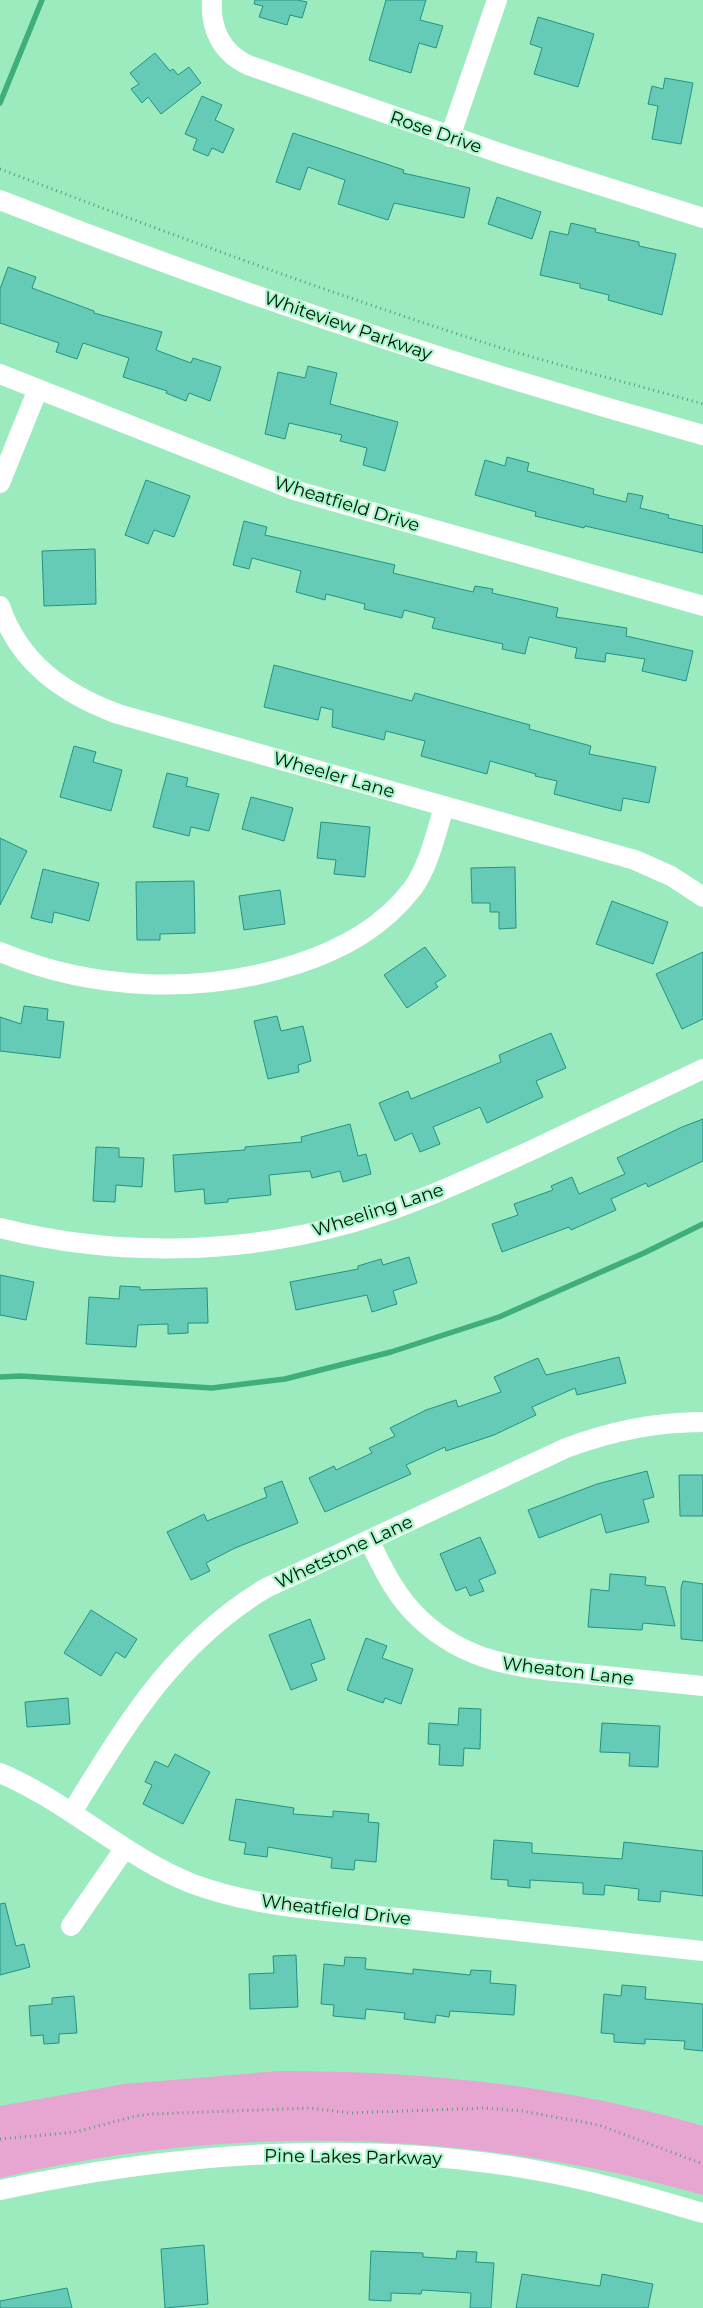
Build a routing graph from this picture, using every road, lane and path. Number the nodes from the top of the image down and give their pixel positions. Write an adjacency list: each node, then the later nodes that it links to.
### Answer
1 (212, 0): 3 (street, Rose Drive)
2 (497, 0): 3 (street)
3 (450, 137): 6 (street, Rose Drive)
4 (0, 169): 9 (path)
5 (0, 200): 10 (street, Whiteview Parkway)
6 (703, 218)
7 (0, 374): 8 (street, Wheatfield Drive)
8 (38, 389): 11 (street); 13 (street, Wheatfield Drive)
9 (703, 404)
10 (703, 434)
11 (0, 483)
12 (0, 606): 14 (street, Wheeler Lane)
13 (703, 606)
14 (444, 807): 15 (street, Wheeler Lane); 16 (street)
15 (703, 897)
16 (0, 952)
17 (703, 1069): 18 (street, Wheeling Lane)
18 (0, 1228)
19 (703, 1422): 20 (street, Whetstone Lane)
20 (369, 1540): 21 (street, Wheaton Lane); 23 (street, Whetstone Lane)
21 (703, 1686)
22 (0, 1773): 23 (street, Wheatfield Drive)
23 (72, 1812): 24 (street, Wheatfield Drive)
24 (125, 1848): 25 (street); 26 (street, Wheatfield Drive)
25 (71, 1926)
26 (703, 1951)
27 (0, 2139): 28 (path)
28 (703, 2164)
29 (0, 2190): 30 (street, Pine Lakes Parkway)
30 (703, 2213)

